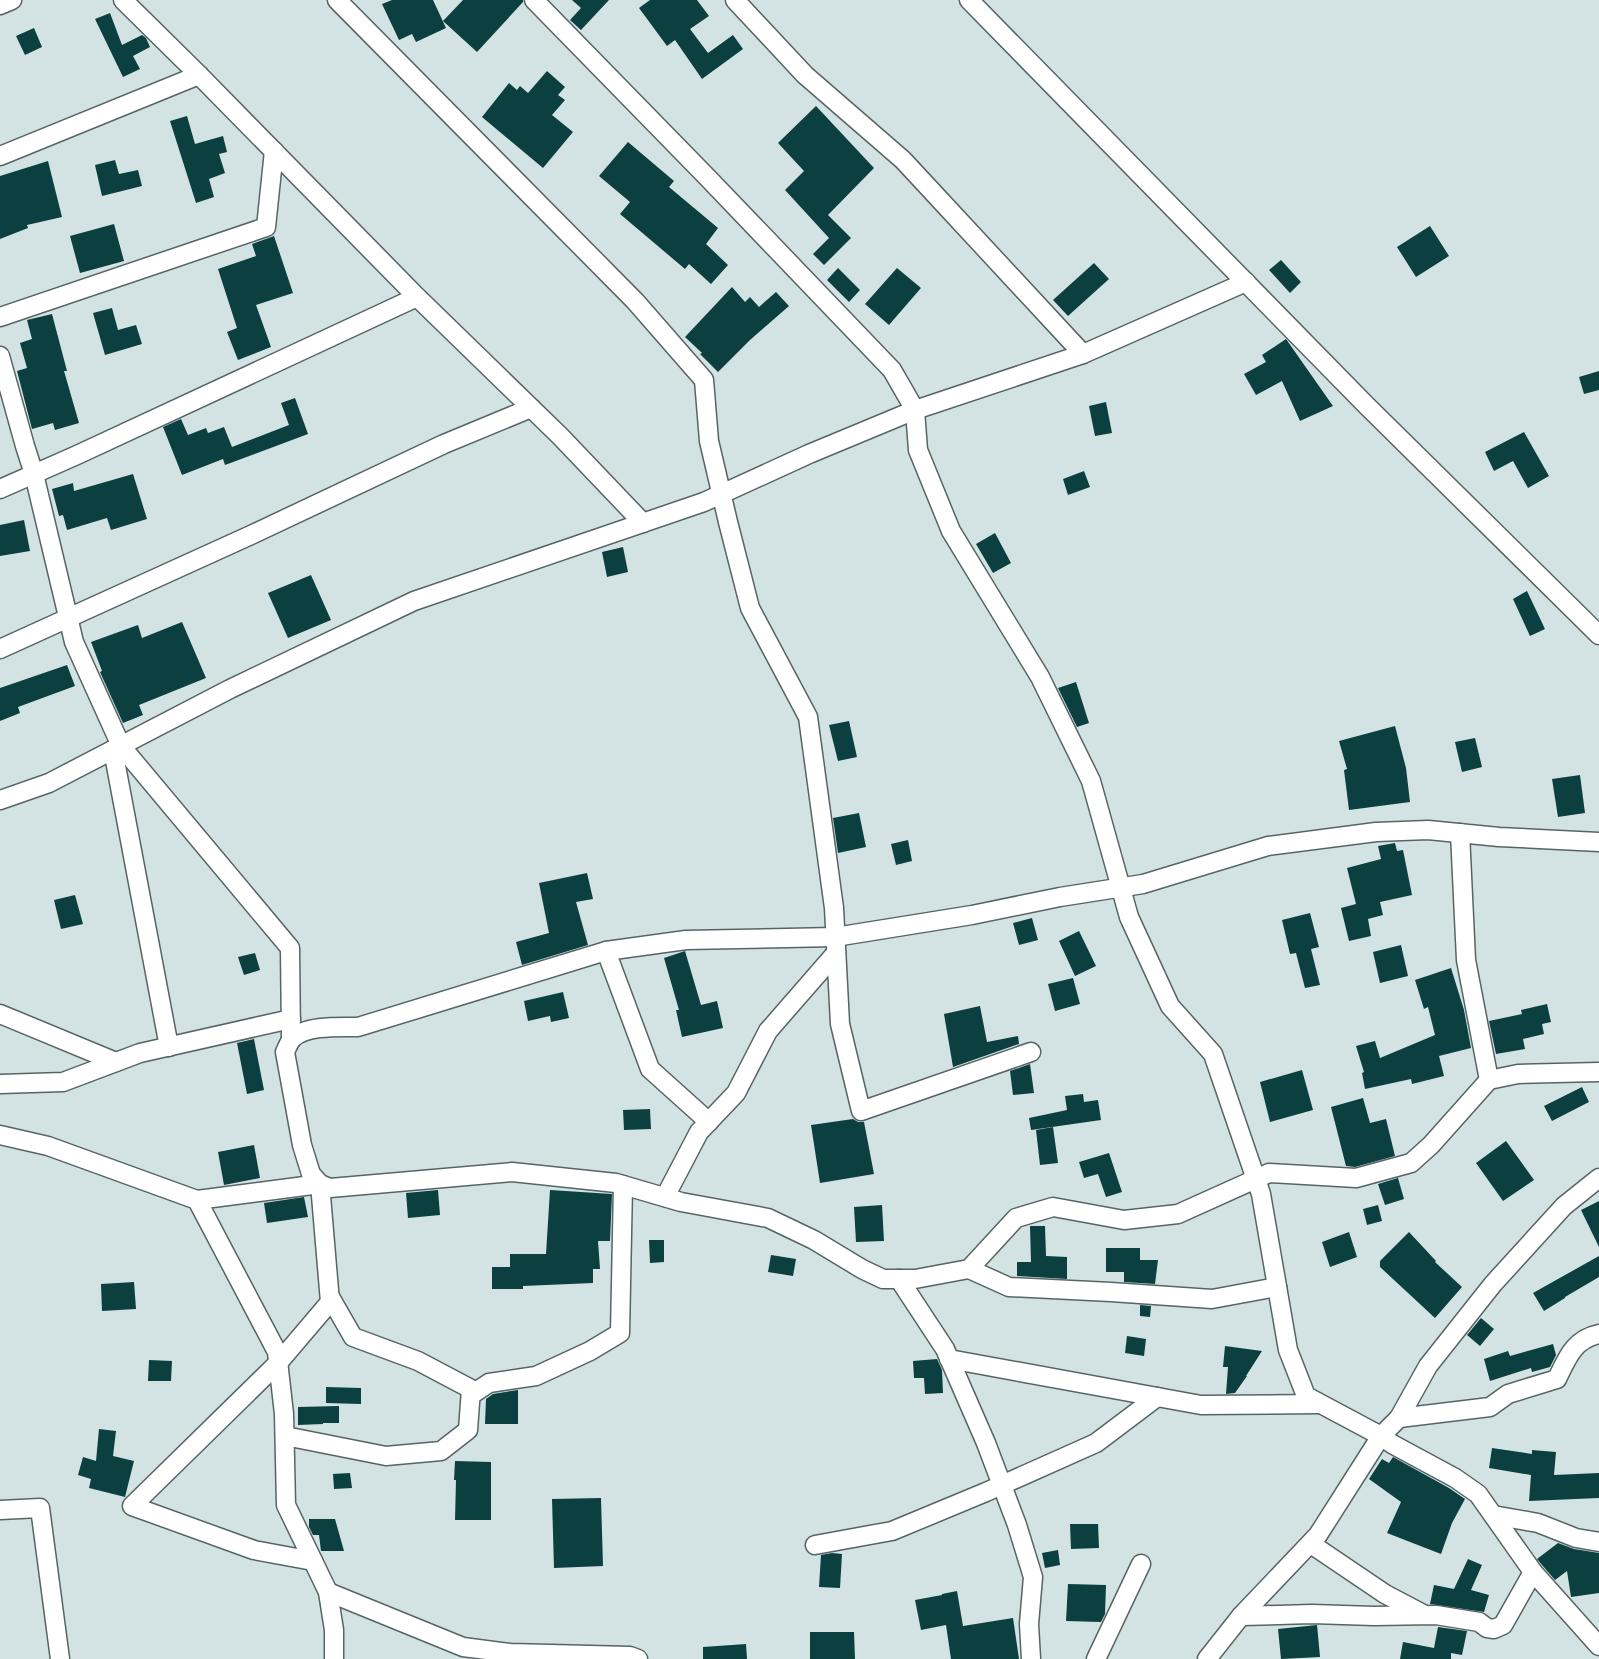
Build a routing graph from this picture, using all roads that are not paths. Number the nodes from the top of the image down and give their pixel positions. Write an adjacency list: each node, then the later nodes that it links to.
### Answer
1 (12, 0): 7 (street)
2 (123, 0): 8 (street)
3 (337, 0): 20 (street)
4 (534, 0): 17 (street)
5 (735, 0): 14 (street)
6 (969, 0): 11 (street)
7 (0, 5)
8 (199, 75): 9 (street); 10 (street)
9 (274, 151): 12 (street); 13 (street)
10 (0, 156)
11 (1246, 282): 14 (street); 23 (street)
12 (417, 297): 16 (street); 18 (street)
13 (0, 317)
14 (1083, 354): 17 (street)
15 (0, 356): 18 (street)
16 (531, 408): 21 (street); 22 (street)
17 (915, 410): 20 (street); 29 (street)
18 (34, 474): 19 (street); 22 (street)
19 (0, 489)
20 (722, 494): 21 (street); 30 (street)
21 (643, 523): 25 (street)
22 (68, 619): 24 (street); 25 (street)
23 (1599, 635)
24 (0, 649)
25 (117, 748): 26 (street); 33 (street); 35 (street)
26 (0, 801)
27 (1460, 833): 28 (street); 29 (street); 39 (street)
28 (1599, 842)
29 (1121, 888): 30 (street); 44 (street)
30 (836, 945): 31 (street); 36 (street); 41 (street)
31 (606, 951): 34 (street); 41 (street)
32 (0, 1014): 37 (street)
33 (291, 1019): 34 (street); 35 (street)
34 (291, 1040): 45 (street)
35 (169, 1047): 37 (street)
36 (1031, 1052)
37 (116, 1062): 40 (street)
38 (1599, 1072): 39 (street)
39 (1489, 1080): 44 (street)
40 (0, 1084)
41 (709, 1122): 47 (street)
42 (0, 1135): 48 (street)
43 (1599, 1178): 59 (street)
44 (1256, 1179): 49 (street); 51 (street)
45 (320, 1184): 46 (street); 48 (street); 52 (street)
46 (623, 1185): 47 (street); 56 (street)
47 (665, 1197): 50 (street)
48 (197, 1200): 55 (street)
49 (969, 1269): 50 (street); 51 (street)
50 (899, 1279): 54 (street)
51 (1277, 1287): 58 (street)
52 (330, 1297): 55 (street); 56 (street)
53 (1599, 1334): 59 (street)
54 (949, 1359): 57 (street); 62 (street)
55 (279, 1362): 60 (street); 68 (street)
56 (471, 1395): 60 (street)
57 (1157, 1397): 58 (street); 62 (street)
58 (1320, 1404): 61 (street)
59 (1399, 1418): 61 (street)
60 (285, 1436): 68 (street)
61 (1381, 1436): 64 (street); 66 (street)
62 (1002, 1485): 67 (street); 78 (street)
63 (0, 1510): 75 (street)
64 (1493, 1515): 65 (street); 70 (street)
65 (1599, 1542)
66 (1311, 1544): 72 (street); 73 (street)
67 (816, 1545)
68 (313, 1561): 71 (street)
69 (1141, 1564): 79 (street)
70 (1533, 1572): 72 (street); 74 (street)
71 (328, 1592): 76 (street); 77 (street)
72 (1424, 1615): 73 (street)
73 (1241, 1616): 80 (street)
74 (1599, 1646)
75 (60, 1659)
76 (334, 1659)
77 (638, 1659)
78 (1031, 1659)
79 (1096, 1659)
80 (1207, 1659)

